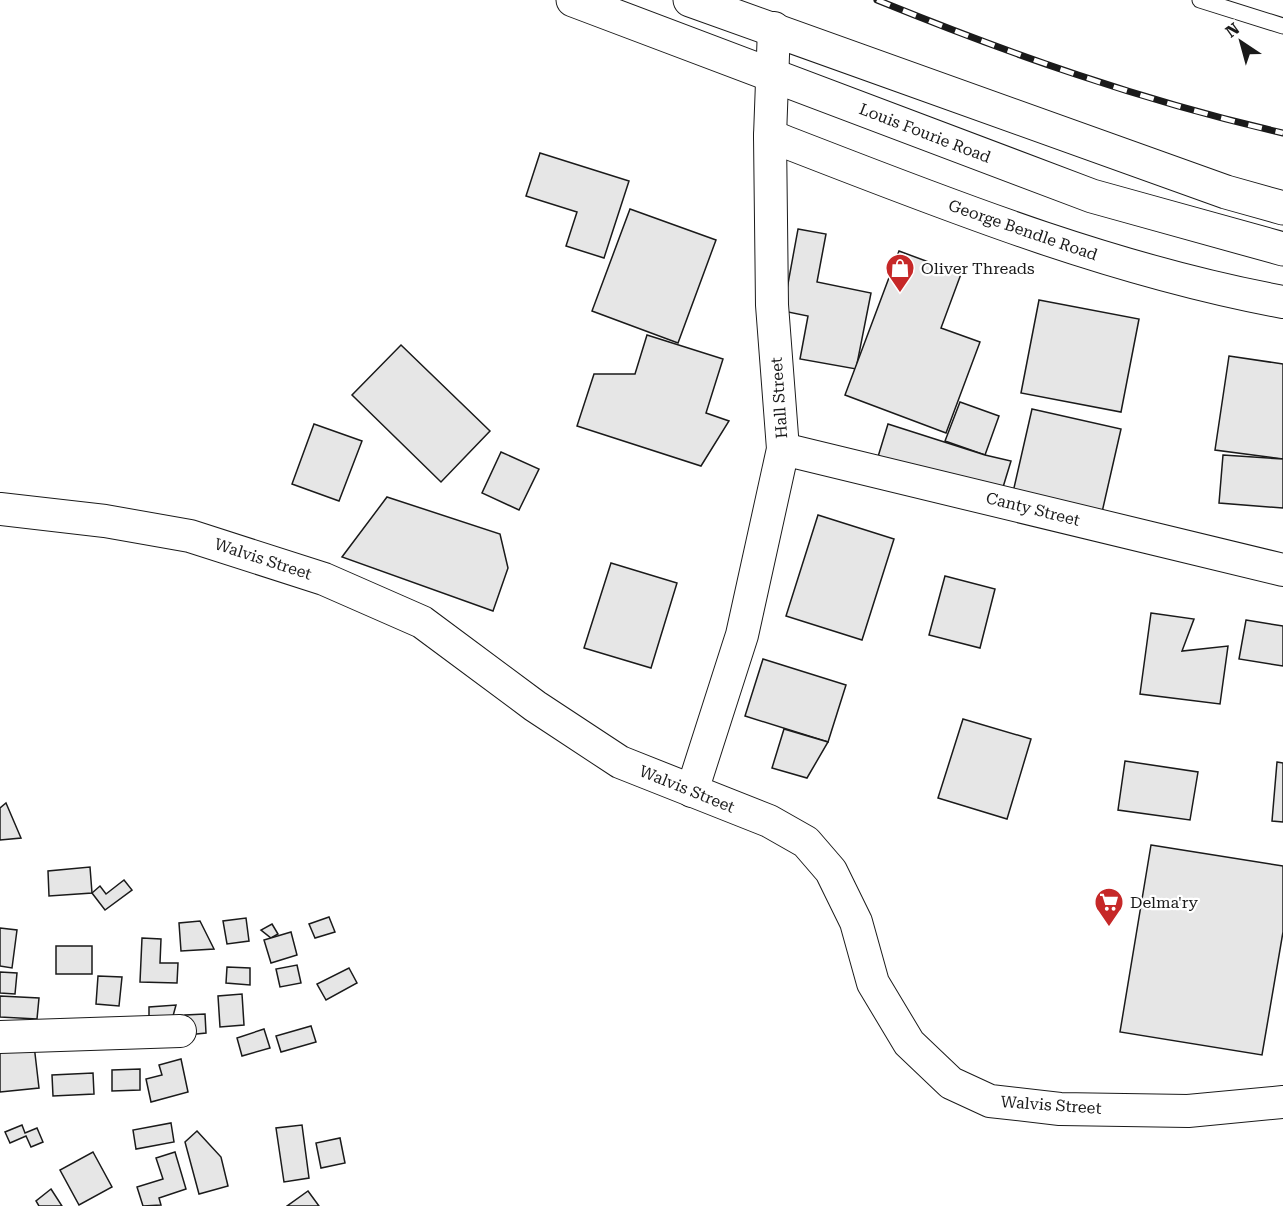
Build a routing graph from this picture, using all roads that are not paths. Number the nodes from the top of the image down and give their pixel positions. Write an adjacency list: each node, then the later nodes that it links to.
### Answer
1 (573, 0): 6 (main road, Louis Fourie Road)
2 (690, 0): 5 (main road)
3 (1200, 0): 4 (lane)
4 (1283, 26)
5 (774, 28): 6 (street, Hall Street); 8 (main road)
6 (773, 75): 7 (street, Hall Street); 9 (main road, Louis Fourie Road)
7 (770, 136): 10 (street, George Bendle Road); 11 (street, Hall Street)
8 (1283, 208)
9 (1283, 249)
10 (1283, 302)
11 (783, 448): 13 (street, Canty Street); 14 (street, Hall Street)
12 (0, 509): 14 (street, Walvis Street)
13 (1283, 570)
14 (692, 791): 17 (street, Walvis Street)
15 (180, 1031): 16 (street)
16 (0, 1037)
17 (1283, 1102)

